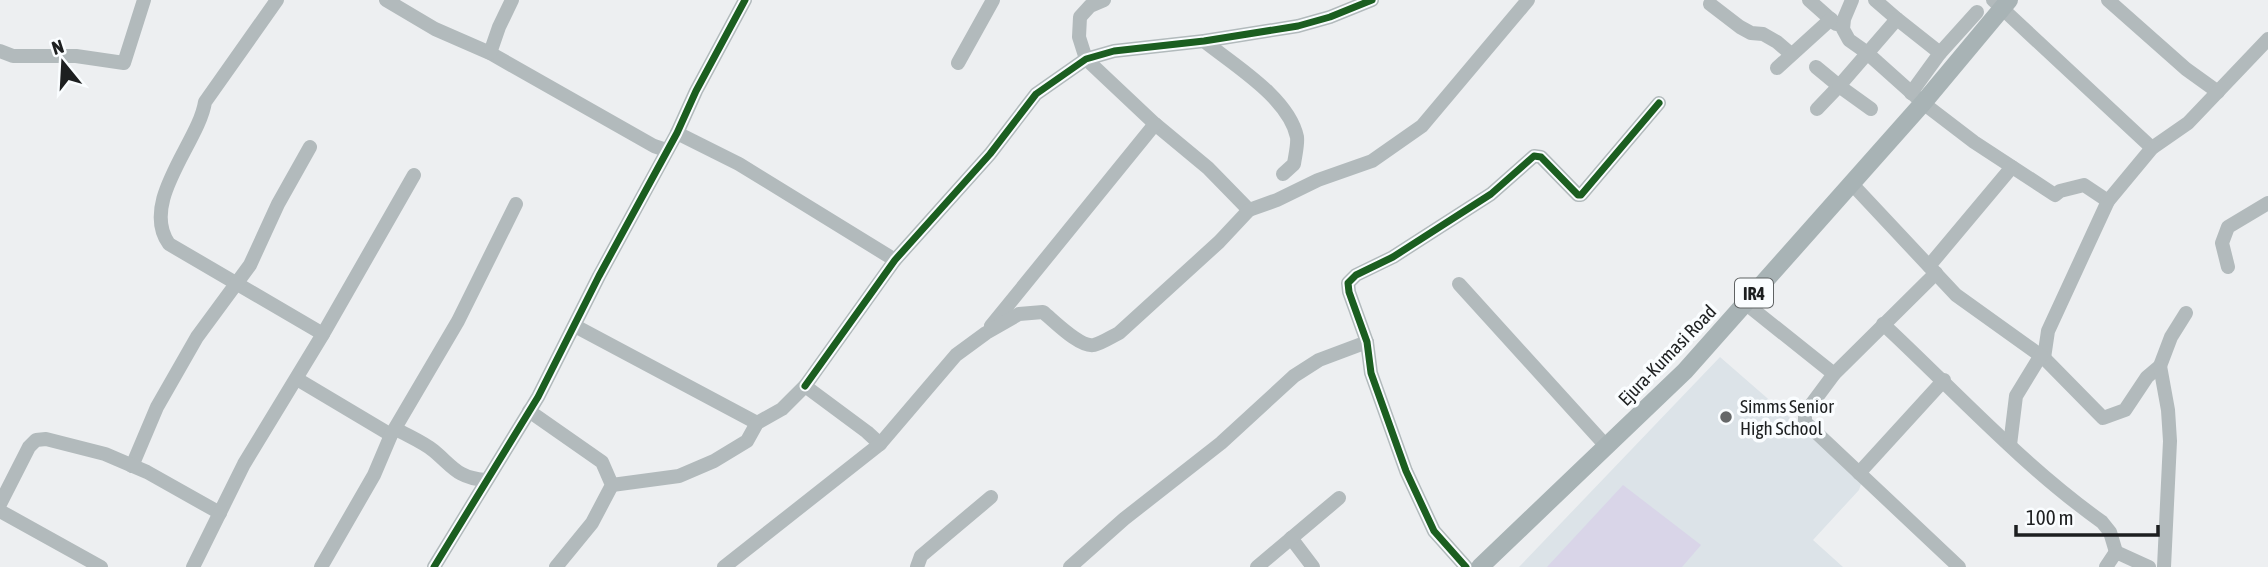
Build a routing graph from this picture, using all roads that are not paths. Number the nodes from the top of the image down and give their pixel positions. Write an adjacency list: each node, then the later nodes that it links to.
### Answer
1 (277, 0): 53 (street)
2 (512, 0): 24 (street)
3 (745, 0): 38 (street)
4 (993, 0): 28 (street)
5 (1104, 0): 27 (street)
6 (1372, 0): 21 (street)
7 (1528, 0): 49 (street)
8 (1809, 0): 17 (street)
9 (1852, 0): 19 (street)
10 (1875, 0): 18 (street)
11 (2108, 0): 32 (street)
12 (137, 2): 22 (street)
13 (392, 2): 24 (street)
14 (2002, 3): 33 (main road, Ejura-Kumasi Road / IR4); 40 (street)
15 (1710, 4): 26 (street)
16 (1977, 12): 25 (street)
17 (1831, 19): 19 (street); 26 (street)
18 (1897, 19): 23 (street); 25 (street)
19 (1843, 29): 23 (street)
20 (2268, 39): 32 (street)
21 (1205, 41): 27 (street); 43 (street)
22 (0, 51)
23 (1866, 52): 31 (street); 33 (street)
24 (490, 53): 41 (street)
25 (1940, 53): 33 (street)
26 (1791, 54): 30 (street)
27 (1086, 59): 37 (street); 50 (street)
28 (958, 63)
29 (1816, 67): 31 (street)
30 (1777, 68)
31 (1839, 86): 35 (street); 36 (street)
32 (2218, 92): 40 (street)
33 (1917, 98): 42 (street); 45 (main road, Ejura-Kumasi Road / IR4)
34 (1659, 103): 61 (street)
35 (1817, 109)
36 (1871, 109)
37 (1155, 124): 49 (street); 59 (street)
38 (677, 133): 41 (street); 50 (street)
39 (310, 146): 53 (street)
40 (2152, 148): 46 (street)
41 (666, 150): 58 (street)
42 (2012, 167): 46 (street); 52 (street)
43 (1283, 174)
44 (414, 175): 60 (street)
45 (1852, 184): 52 (street); 55 (main road, Ejura-Kumasi Road / IR4)
46 (2108, 201): 62 (street)
47 (2268, 203): 51 (street)
48 (516, 204): 70 (street)
49 (1249, 210): 59 (street)
50 (895, 260): 67 (street)
51 (2228, 267)
52 (1932, 269): 57 (street); 62 (street)
53 (237, 284): 60 (street); 74 (street)
54 (1459, 284): 73 (street)
55 (1745, 303): 64 (street); 73 (main road, Ejura-Kumasi Road / IR4)
56 (2186, 313): 63 (street)
57 (1883, 324): 64 (street); 66 (street)
58 (575, 326): 68 (street); 69 (street)
59 (986, 333): 71 (street)
60 (323, 334): 65 (street)
61 (1367, 342): 93 (street); 96 (street)
62 (2042, 357): 63 (street); 72 (street)
63 (2160, 366): 101 (street)
64 (1834, 374): 75 (street)
65 (297, 379): 70 (street); 82 (street)
66 (1944, 380): 72 (street); 75 (street)
67 (805, 386): 69 (street); 71 (street)
68 (529, 411): 76 (street); 77 (street)
69 (757, 423): 77 (street)
70 (393, 432): 76 (street); 88 (street)
71 (880, 444): 91 (street)
72 (2010, 445): 84 (street)
73 (1607, 447): 97 (main road, Ejura-Kumasi Road / IR4)
74 (132, 466): 80 (street); 82 (street)
75 (1859, 473): 98 (street)
76 (485, 480): 89 (street)
77 (612, 485): 90 (street)
78 (991, 497): 92 (street)
79 (1339, 498): 83 (street)
80 (0, 504)
81 (0, 511): 85 (street)
82 (220, 513): 87 (street)
83 (1291, 538): 94 (street); 95 (street)
84 (2116, 552): 99 (street); 100 (street)
85 (80, 562): 86 (street)
86 (100, 567)
87 (193, 567)
88 (321, 567)
89 (433, 567)
90 (556, 567)
91 (724, 567)
92 (917, 567)
93 (1070, 567)
94 (1257, 567)
95 (1313, 567)
96 (1466, 567)
97 (1480, 567)
98 (1959, 567)
99 (2106, 567)
100 (2149, 567)
101 (2164, 567)

